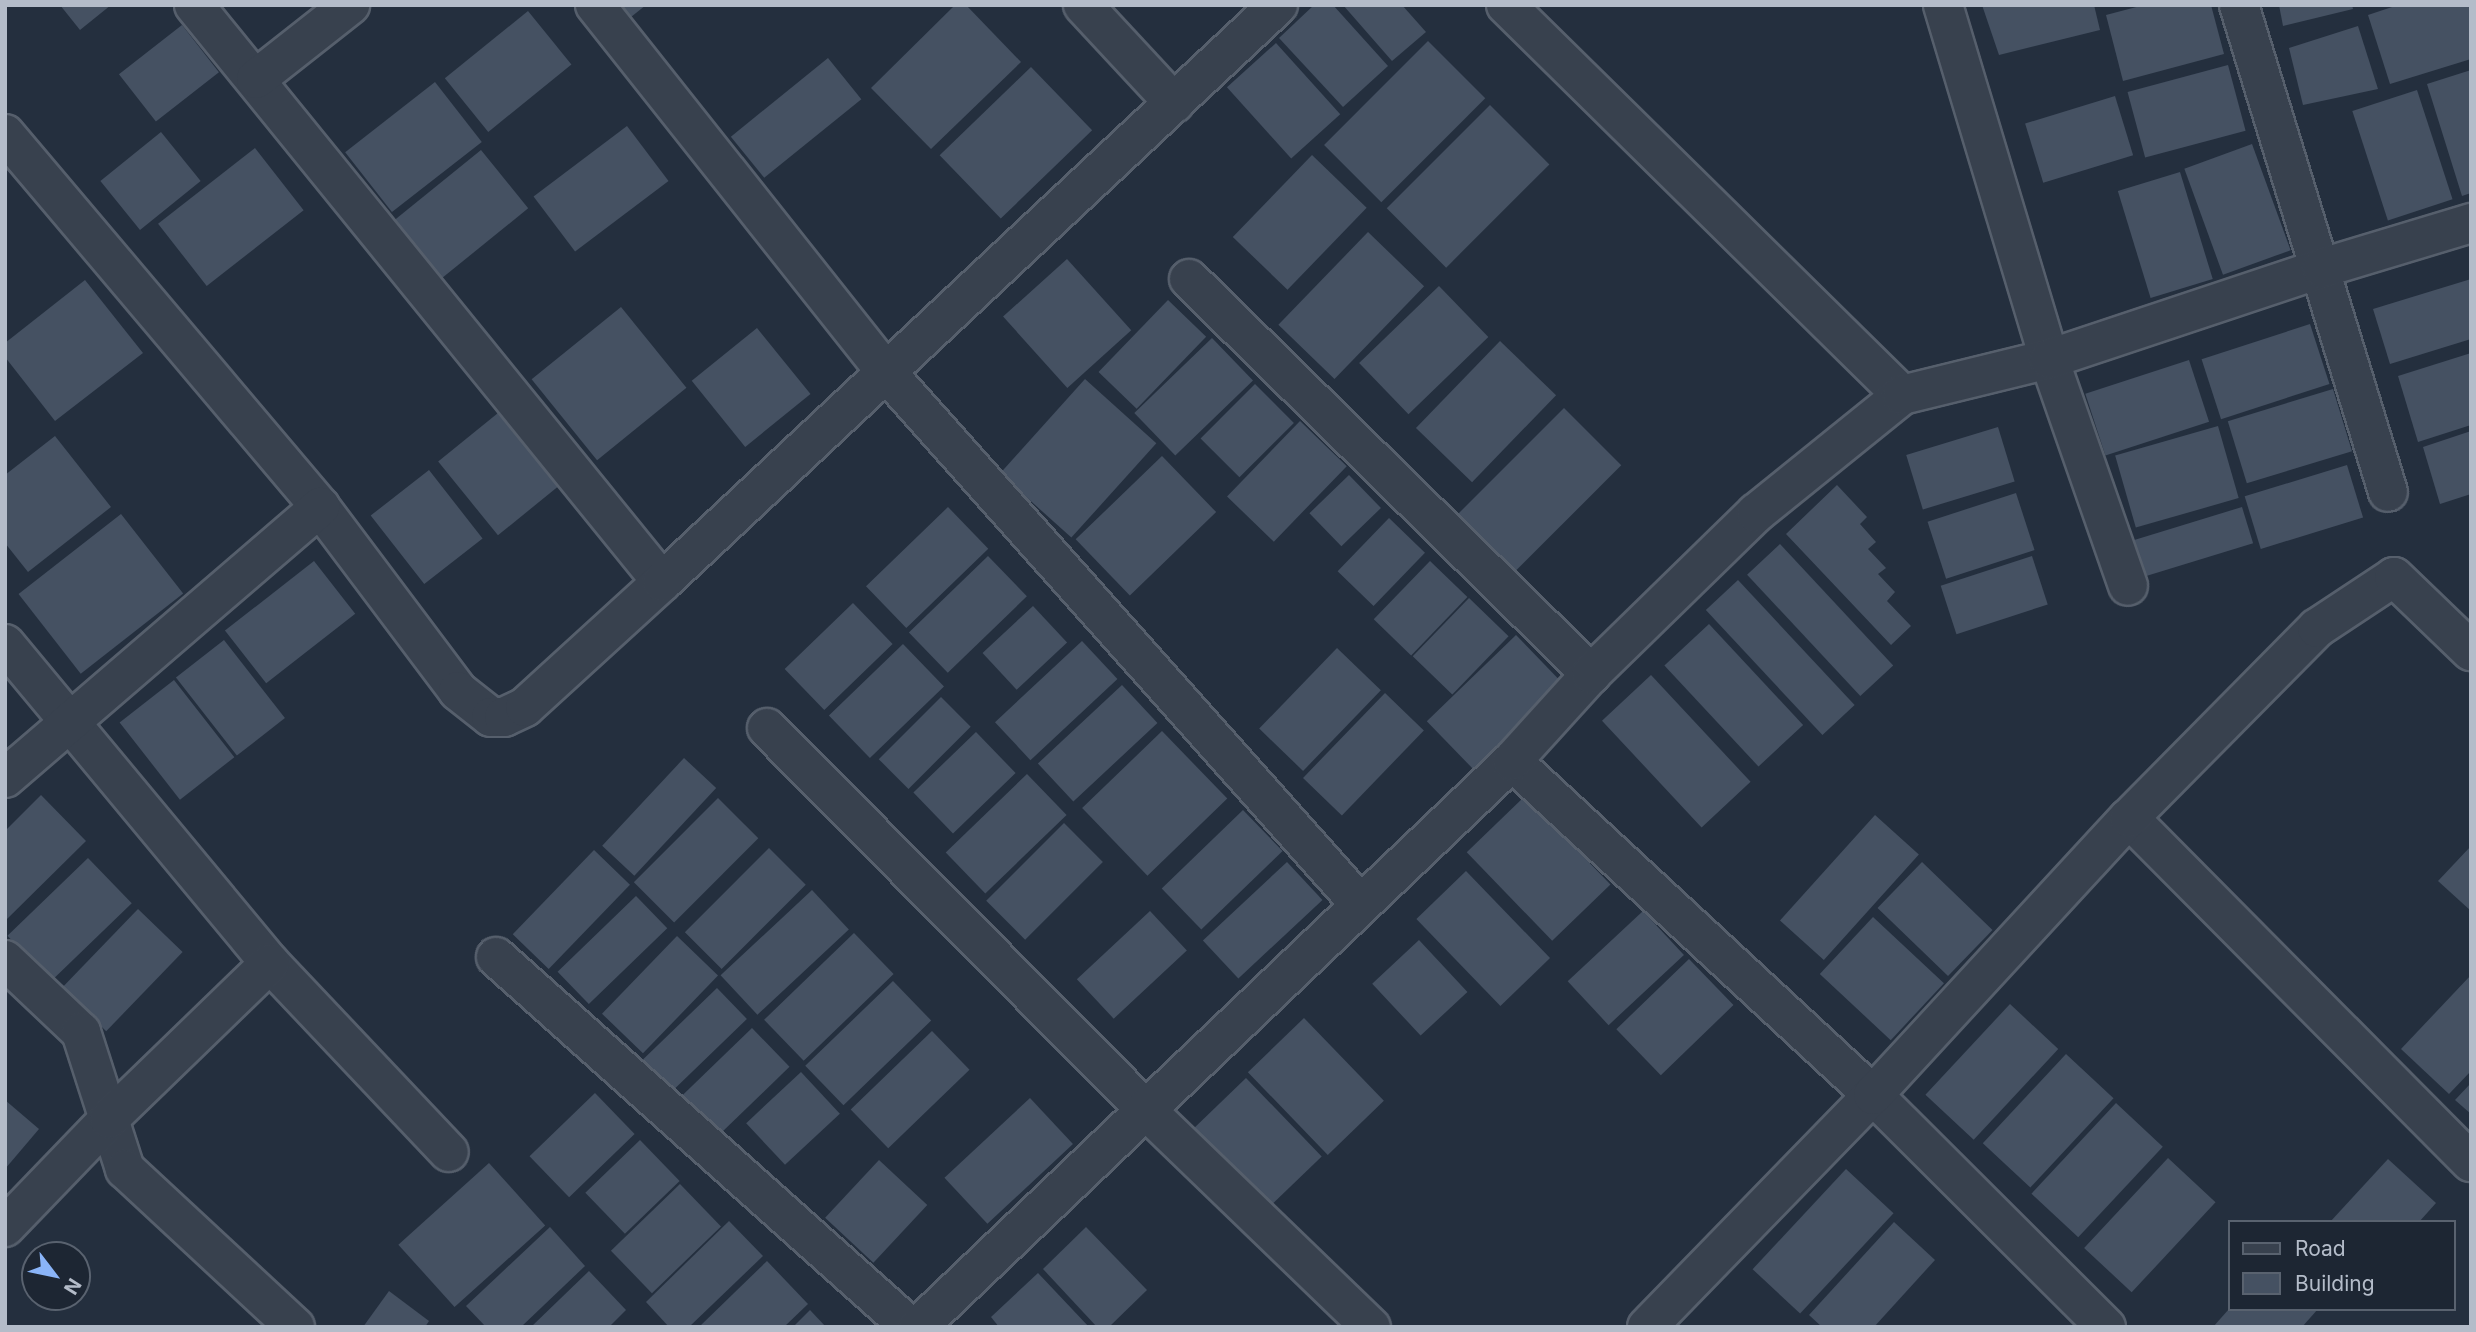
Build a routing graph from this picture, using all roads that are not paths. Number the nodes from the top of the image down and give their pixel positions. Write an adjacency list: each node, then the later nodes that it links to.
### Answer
1 (194, 5): 9 (street)
2 (351, 5): 9 (street)
3 (595, 5): 16 (street)
4 (1083, 5): 10 (street)
5 (1278, 5): 10 (street)
6 (1506, 5): 17 (street)
7 (1943, 5): 15 (street)
8 (2239, 5): 13 (street)
9 (256, 79): 20 (street)
10 (1174, 103): 16 (street)
11 (5, 134): 19 (street)
12 (2471, 223): 13 (street)
13 (2322, 268): 15 (street); 18 (street)
14 (1189, 279): 24 (street)
15 (2049, 359): 17 (street); 21 (street)
16 (886, 373): 20 (street); 30 (street)
17 (1902, 396): 24 (street)
18 (2388, 492)
19 (320, 508): 20 (street); 25 (street)
20 (662, 582)
21 (2129, 586)
22 (5, 644): 25 (street)
23 (2471, 651): 29 (street)
24 (1591, 674): 27 (street)
25 (69, 724): 28 (street); 33 (street)
26 (767, 728): 35 (street)
27 (1512, 761): 30 (street); 34 (street)
28 (5, 778)
29 (2129, 818): 34 (street); 38 (street)
30 (1360, 904): 35 (street)
31 (496, 957): 41 (street)
32 (5, 960): 36 (street)
33 (271, 963): 36 (street); 37 (street)
34 (1873, 1096): 44 (street); 45 (street)
35 (1144, 1109): 42 (street); 43 (street)
36 (109, 1119): 39 (street); 40 (street)
37 (449, 1152)
38 (2471, 1162)
39 (5, 1227)
40 (295, 1327)
41 (910, 1327)
42 (918, 1327)
43 (1371, 1327)
44 (1647, 1327)
45 (2106, 1327)

